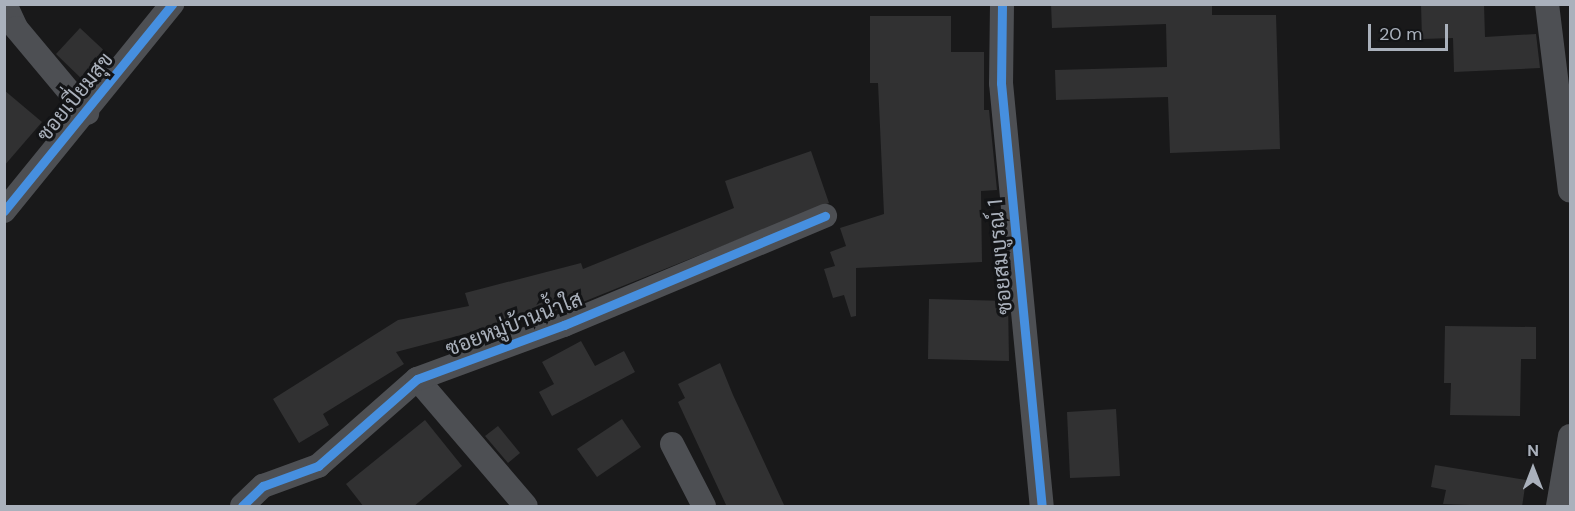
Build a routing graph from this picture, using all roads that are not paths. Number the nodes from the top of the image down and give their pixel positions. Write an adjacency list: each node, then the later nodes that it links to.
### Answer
1 (5, 4): 5 (street)
2 (172, 4): 5 (street, ซอยเปี่ยมสุข)
3 (1002, 4): 15 (street, ซอยสมบูรณ์ 1)
4 (1550, 6): 6 (street)
5 (87, 113): 7 (street, ซอยเปี่ยมสุข)
6 (1570, 191)
7 (4, 211)
8 (825, 216): 9 (street, ซอยหมู่บ้านน้ำใส)
9 (417, 380): 12 (street, ซอยหมู่บ้านน้ำใส); 13 (street)
10 (1570, 436): 16 (street)
11 (672, 444): 14 (street)
12 (242, 507)
13 (526, 507)
14 (704, 507)
15 (1042, 507)
16 (1558, 507)

